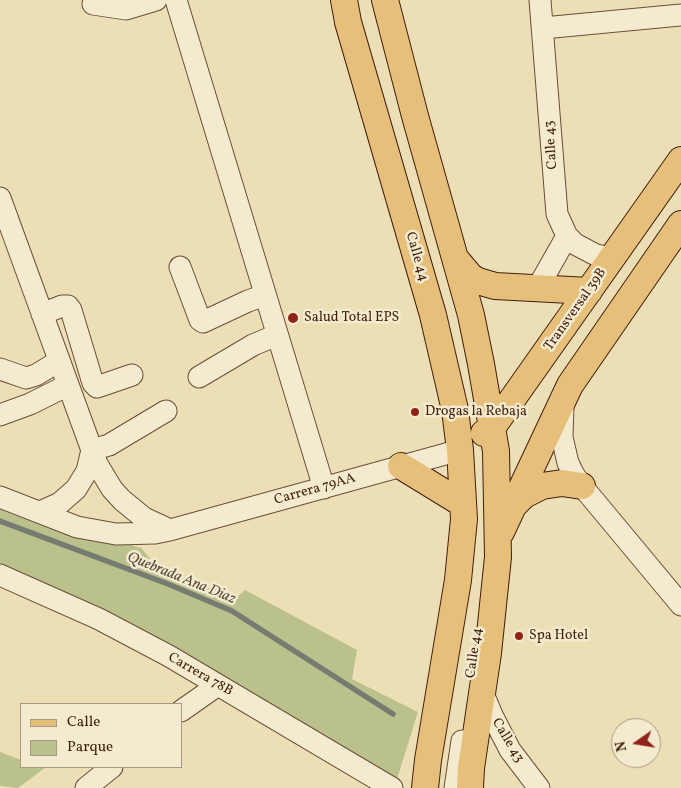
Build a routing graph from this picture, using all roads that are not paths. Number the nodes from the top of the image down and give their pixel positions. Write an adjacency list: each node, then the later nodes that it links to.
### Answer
1 (156, 0): 6 (street)
2 (176, 0): 18 (street)
3 (344, 0): 34 (main road, Calle 44)
4 (385, 0): 13 (main road, Calle 44)
5 (540, 0): 8 (street, Calle 43)
6 (93, 4)
7 (681, 15): 8 (street)
8 (543, 28): 12 (street, Calle 43)
9 (681, 160): 14 (main road, Transversal 39B)
10 (0, 198): 19 (street)
11 (681, 224): 28 (main road)
12 (567, 236): 14 (street, Calle 43); 16 (street)
13 (454, 257): 16 (main road); 32 (main road, Calle 44)
14 (613, 258): 17 (main road, Transversal 39B)
15 (180, 267): 18 (street)
16 (537, 289): 17 (main road)
17 (589, 291): 20 (main road, Transversal 39B)
18 (265, 295): 21 (street)
19 (42, 314): 22 (street); 24 (street)
20 (564, 326): 28 (main road); 32 (main road, Transversal 39B)
21 (277, 335): 25 (street); 37 (street)
22 (59, 361): 26 (street); 27 (street)
23 (0, 369): 26 (street)
24 (132, 375)
25 (199, 377)
26 (26, 378): 29 (street)
27 (68, 385): 29 (street); 33 (street)
28 (570, 385): 36 (street); 40 (main road)
29 (35, 401): 31 (street)
30 (166, 411): 33 (street)
31 (0, 415)
32 (492, 428): 34 (main road, Transversal 39B); 39 (main road); 43 (main road, Calle 44); 47 (street, Calle 44)
33 (92, 450): 41 (street); 42 (street)
34 (460, 450): 35 (street, Carrera 79AA); 39 (main road, Calle 44)
35 (401, 466): 37 (street, Carrera 79AA); 39 (main road)
36 (582, 486): 40 (main road); 45 (street)
37 (324, 488): 42 (street, Carrera 79AA)
38 (0, 497): 41 (street)
39 (463, 503): 47 (street, Calle 44); 52 (main road, Calle 44)
40 (511, 510): 43 (main road)
41 (40, 512): 42 (street)
42 (170, 530)
43 (498, 539): 47 (main road, Calle 44)
44 (0, 576): 46 (street, Carrera 78B)
45 (681, 605)
46 (218, 685): 48 (street); 51 (street, Carrera 78B)
47 (467, 692): 53 (street, Calle 44); 54 (street, Calle 44); 55 (main road, Calle 44); 56 (street, Calle 43)
48 (182, 710)
49 (111, 768): 50 (street)
50 (86, 788)
51 (392, 788)
52 (425, 788)
53 (437, 788)
54 (455, 788)
55 (470, 788)
56 (538, 788)

